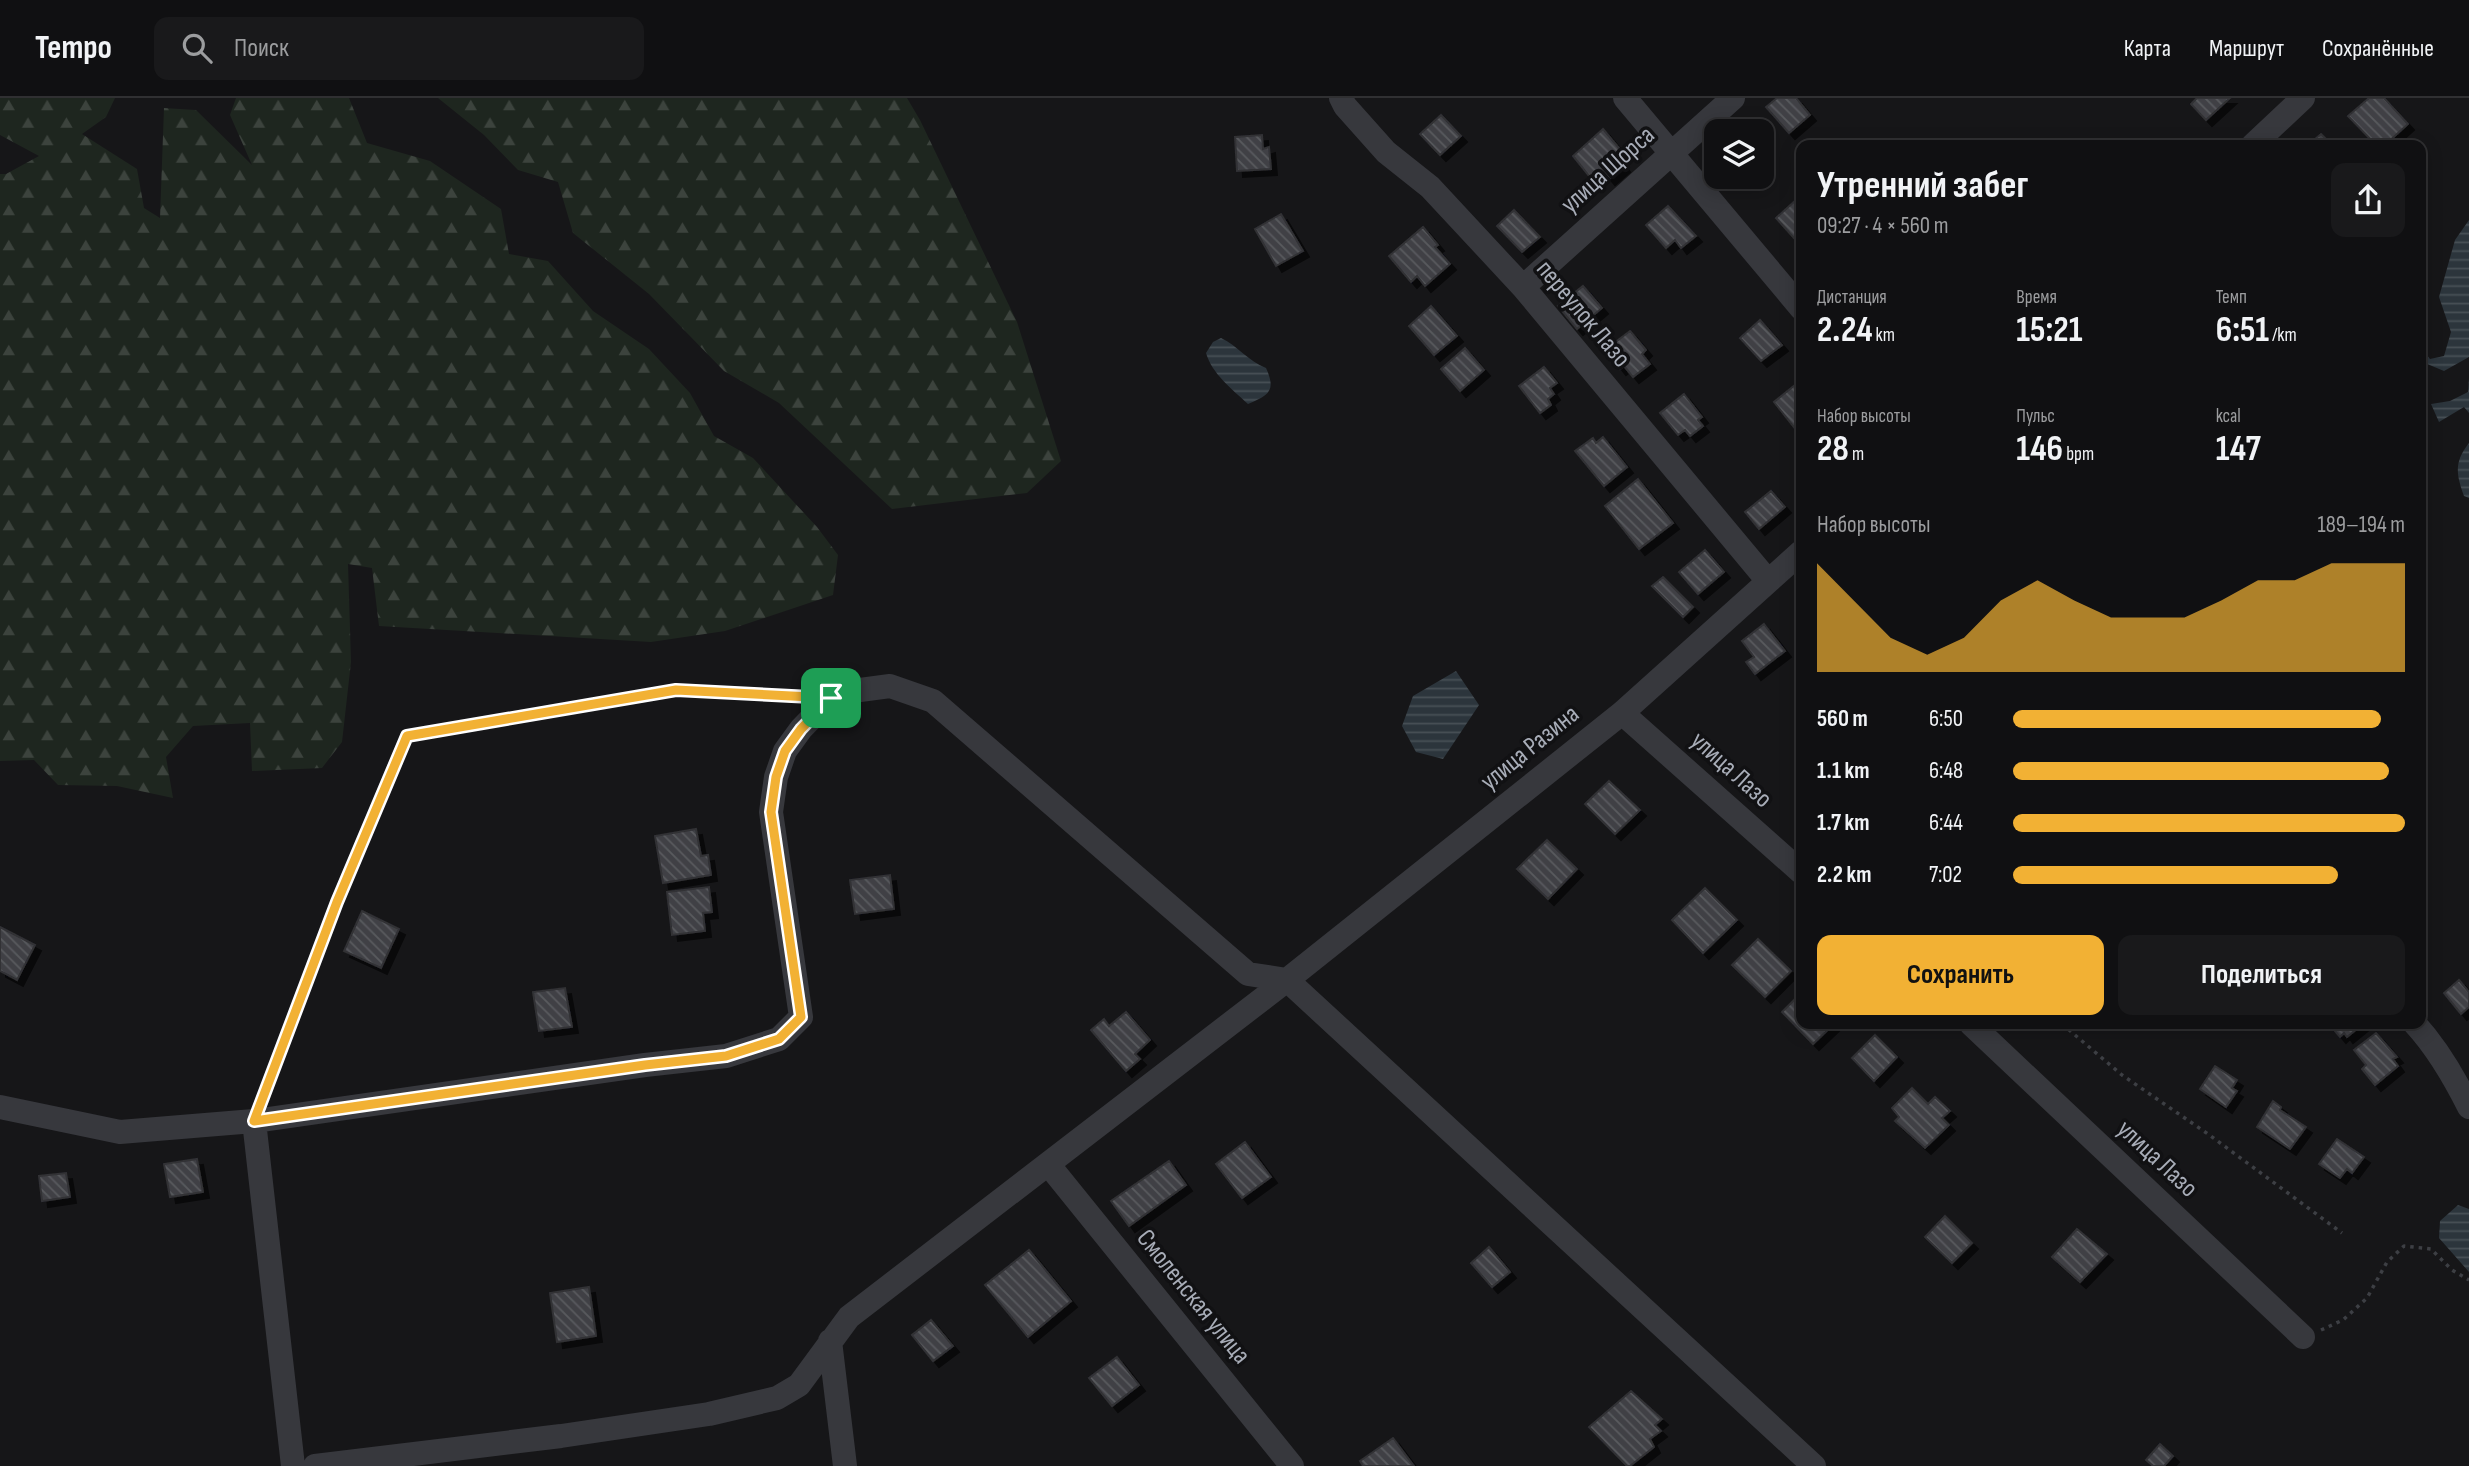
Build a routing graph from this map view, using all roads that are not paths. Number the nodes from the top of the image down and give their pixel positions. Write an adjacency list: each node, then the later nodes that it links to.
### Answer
1 (1341, 98): 7 (street, переулок Лазо)
2 (1625, 98): 6 (street)
3 (1733, 98): 6 (street, улица Щорса)
4 (2297, 100): 5 (street)
5 (2258, 140)
6 (1672, 152): 7 (street, улица Щорса); 8 (street)
7 (1523, 287): 10 (street, переулок Лазо)
8 (1796, 302)
9 (1796, 556): 10 (street, улица Разина)
10 (1768, 581): 12 (street, улица Разина)
11 (831, 698): 14 (street); 19 (lane); 19 (street)
12 (1622, 713): 13 (street, улица Лазо); 14 (street, улица Разина)
13 (1796, 868)
14 (1287, 980): 20 (street, улица Разина); 27 (street)
15 (1976, 1029): 21 (street, улица Лазо)
16 (2419, 1029): 18 (street)
17 (0, 1107): 19 (street)
18 (2469, 1107)
19 (254, 1121): 23 (street)
20 (1048, 1164): 22 (street, улица Разина); 26 (street, Смоленская улица)
21 (2303, 1337)
22 (830, 1341): 24 (street, улица Разина); 25 (street)
23 (293, 1466)
24 (315, 1466)
25 (845, 1466)
26 (1292, 1466)
27 (1814, 1466)

